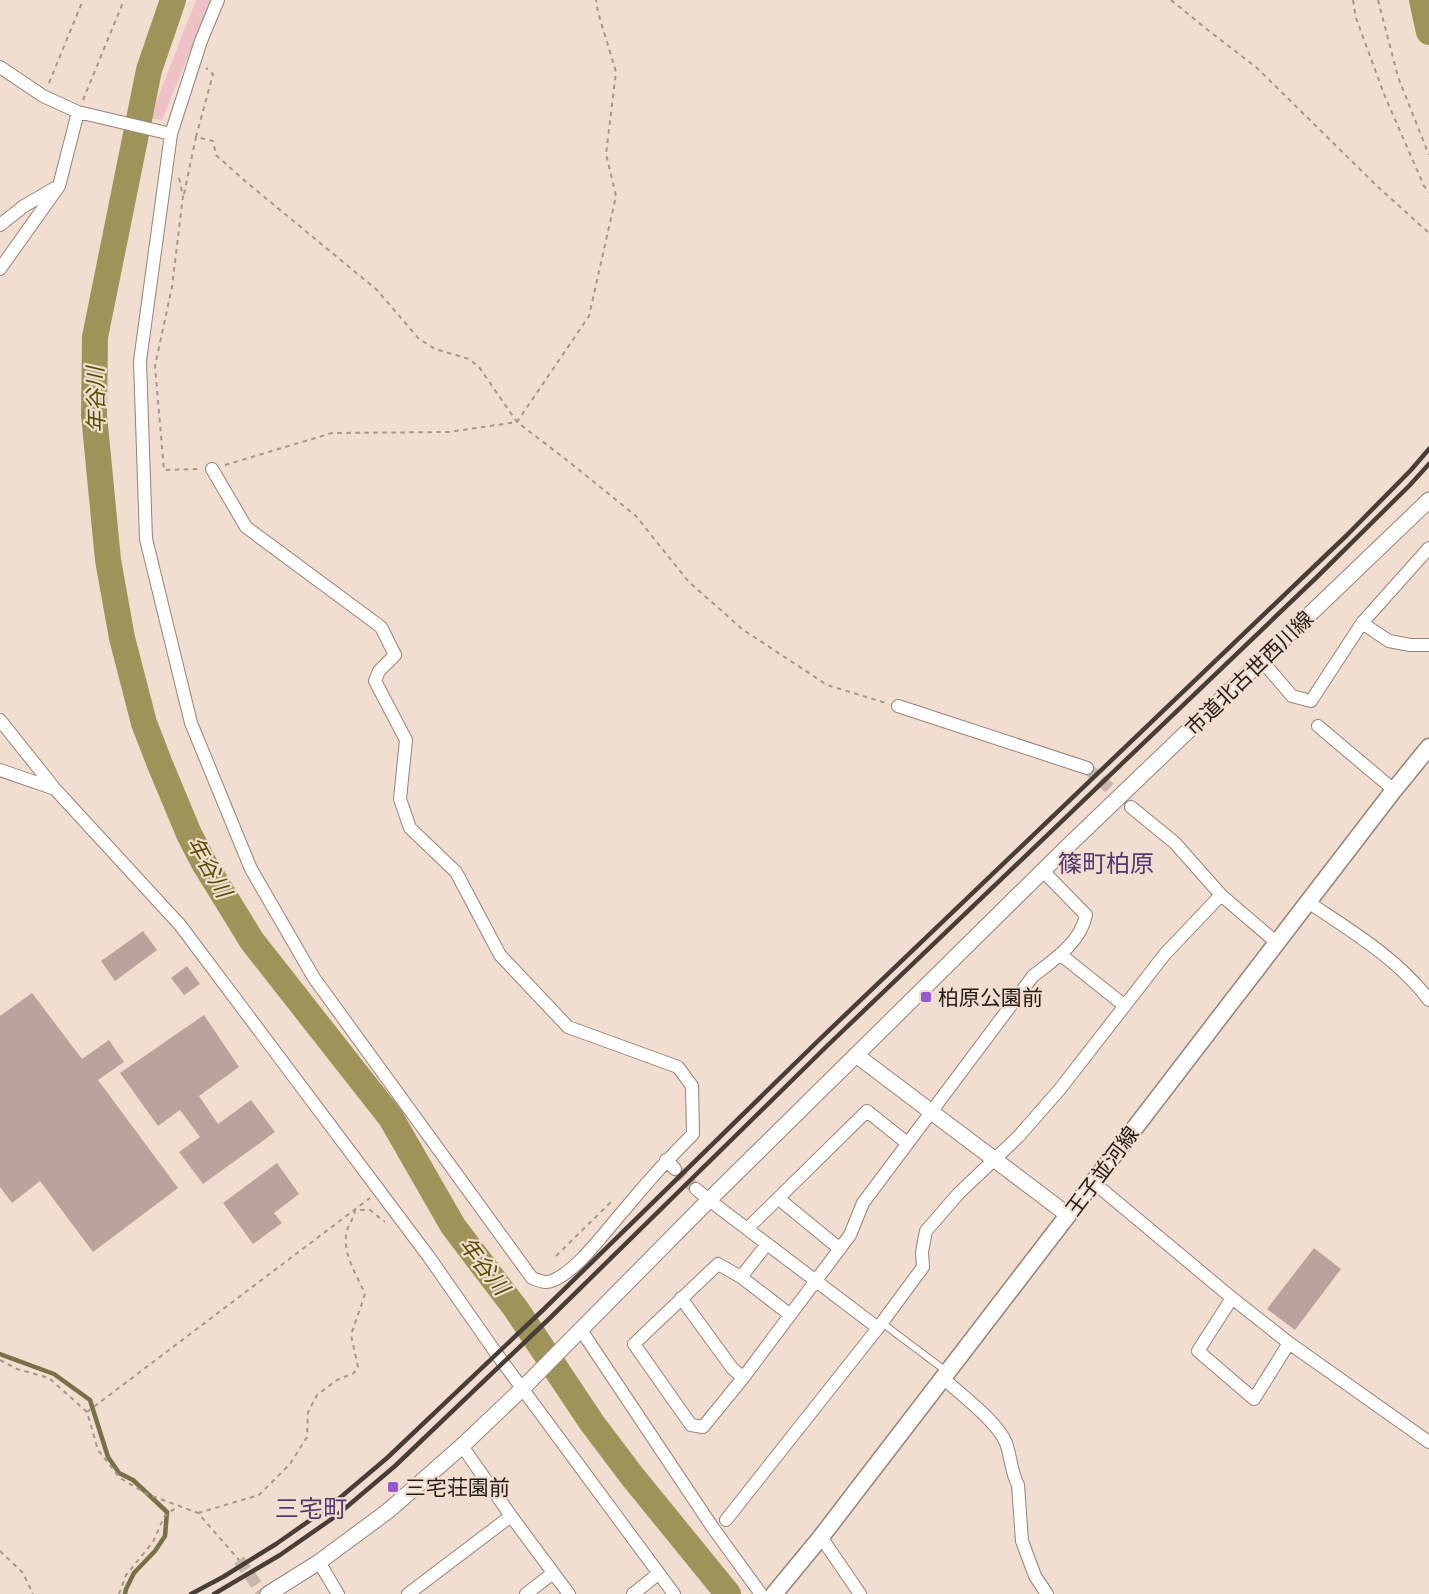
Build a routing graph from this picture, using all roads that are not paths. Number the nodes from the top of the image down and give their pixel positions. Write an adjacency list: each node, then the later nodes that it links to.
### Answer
1 (218, 0): 4 (street)
2 (0, 68): 3 (street)
3 (78, 112): 4 (street); 5 (street)
4 (171, 134): 8 (street)
5 (59, 186): 6 (street); 7 (street)
6 (0, 225)
7 (0, 269)
8 (212, 469)
9 (1429, 500): 13 (street, 市道北古世西川線)
10 (1429, 548): 11 (street)
11 (1362, 623): 12 (street); 13 (street)
12 (1429, 645)
13 (1262, 661): 23 (street, 市道北古世西川線)
14 (898, 706): 18 (street)
15 (0, 720): 20 (street)
16 (1318, 726): 21 (street)
17 (1429, 747): 21 (main road, 王子並河線)
18 (1087, 768)
19 (0, 770): 20 (street)
20 (55, 789): 52 (street)
21 (1394, 790): 25 (main road, 王子並河線)
22 (1131, 807): 24 (street)
23 (1044, 871): 27 (street); 30 (street, 市道北古世西川線)
24 (1221, 895): 26 (street); 29 (street)
25 (1308, 902): 26 (main road, 王子並河線); 28 (street)
26 (1277, 943): 34 (main road, 王子並河線)
27 (1061, 955): 29 (street); 31 (street)
28 (1429, 999)
29 (1125, 1006): 33 (street)
30 (856, 1055): 31 (street); 36 (street, 市道北古世西川線)
31 (931, 1112): 32 (street); 33 (street)
32 (907, 1143): 37 (street); 41 (street)
33 (994, 1160): 38 (street); 47 (street)
34 (1093, 1182): 38 (main road, 王子並河線); 45 (street)
35 (696, 1189): 36 (street)
36 (709, 1200): 39 (street); 48 (street, 市道北古世西川線)
37 (779, 1200): 39 (street); 41 (street)
38 (1068, 1215): 50 (main road, 王子並河線)
39 (747, 1229): 40 (street)
40 (767, 1244): 42 (street); 43 (street)
41 (840, 1249): 43 (street)
42 (741, 1276): 44 (street); 46 (street)
43 (815, 1281): 46 (street); 47 (street)
44 (681, 1298): 51 (street); 51 (street)
45 (1232, 1298): 49 (street); 49 (street)
46 (789, 1314): 51 (street)
47 (880, 1325): 50 (lane); 56 (street)
48 (581, 1330): 52 (street, 市道北古世西川線); 68 (street)
49 (1289, 1343): 53 (street)
50 (945, 1375): 57 (main road, 王子並河線); 71 (street)
51 (743, 1378)
52 (528, 1384): 54 (street, 市道北古世西川線); 60 (street)
53 (1429, 1442)
54 (462, 1446): 55 (street); 58 (street, 市道北古世西川線)
55 (511, 1516): 59 (street); 63 (street)
56 (726, 1520)
57 (821, 1537): 69 (main road, 王子並河線); 70 (street)
58 (319, 1562): 61 (street, 市道北古世西川線); 62 (street)
59 (553, 1572): 64 (street); 65 (street)
60 (658, 1574): 66 (street); 67 (street)
61 (268, 1594)
62 (338, 1594)
63 (408, 1594)
64 (526, 1594)
65 (569, 1594)
66 (633, 1594)
67 (674, 1594)
68 (761, 1594)
69 (774, 1594)
70 (860, 1594)
71 (1047, 1594)

